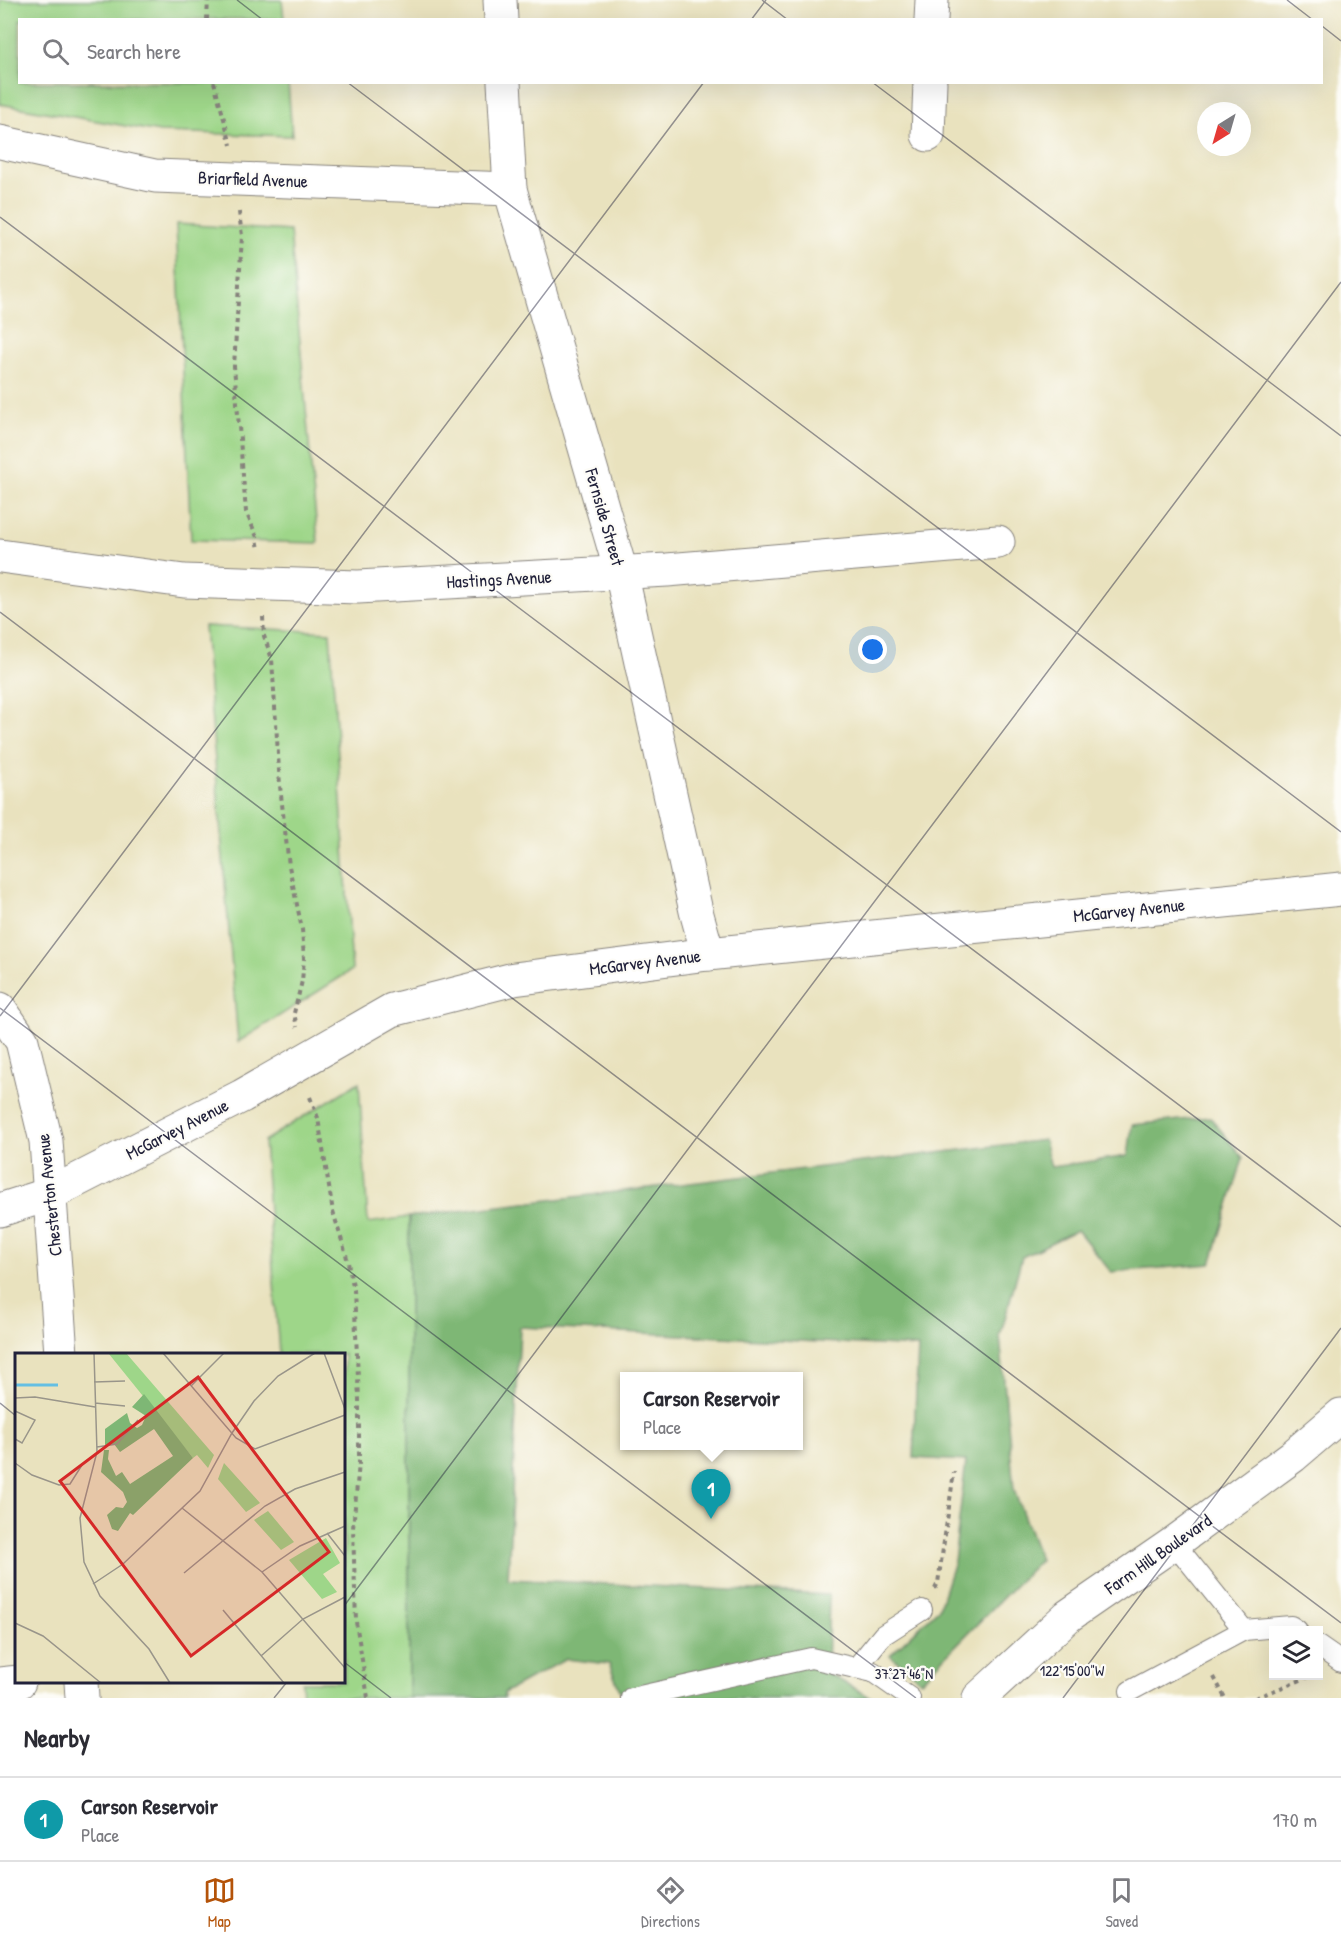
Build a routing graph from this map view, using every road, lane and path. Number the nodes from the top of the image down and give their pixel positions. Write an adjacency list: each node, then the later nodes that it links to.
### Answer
1 (208, 0): 4 (path)
2 (500, 0): 5 (street)
3 (932, 0): 6 (street)
4 (207, 18)
5 (501, 18)
6 (931, 18)
7 (215, 84): 12 (path)
8 (504, 84): 13 (street, Fernside Street)
9 (930, 84): 10 (street)
10 (928, 135)
11 (0, 142): 12 (street, Briarfield Avenue)
12 (235, 178): 13 (street, Briarfield Avenue); 17 (path)
13 (510, 189): 16 (street, Fernside Street)
14 (998, 542): 16 (street, Hastings Avenue)
15 (0, 556): 17 (street, Hastings Avenue)
16 (621, 572): 17 (street, Hastings Avenue); 19 (street, Fernside Street)
17 (263, 584): 21 (path)
18 (1341, 889): 19 (street, McGarvey Avenue)
19 (708, 954): 21 (street, McGarvey Avenue)
20 (0, 1009): 22 (street, Chesterton Avenue)
21 (303, 1061): 22 (street, McGarvey Avenue); 40 (path)
22 (50, 1194): 23 (street, McGarvey Avenue); 24 (street, Chesterton Avenue)
23 (0, 1210)
24 (61, 1353)
25 (1341, 1415): 27 (street, Farm Hill Boulevard)
26 (954, 1472): 28 (path)
27 (1174, 1543): 30 (lane); 43 (street, Farm Hill Boulevard)
28 (922, 1610): 33 (lane)
29 (1269, 1628): 30 (lane)
30 (1244, 1630): 38 (lane)
31 (1323, 1649): 32 (lane)
32 (1341, 1662)
33 (856, 1668): 41 (lane); 42 (lane)
34 (1301, 1680): 44 (path)
35 (15, 1682): 37 (street)
36 (81, 1683): 39 (street)
37 (0, 1684)
38 (1130, 1691)
39 (82, 1698)
40 (368, 1698)
41 (631, 1698)
42 (910, 1698)
43 (979, 1698)
44 (1255, 1698)

